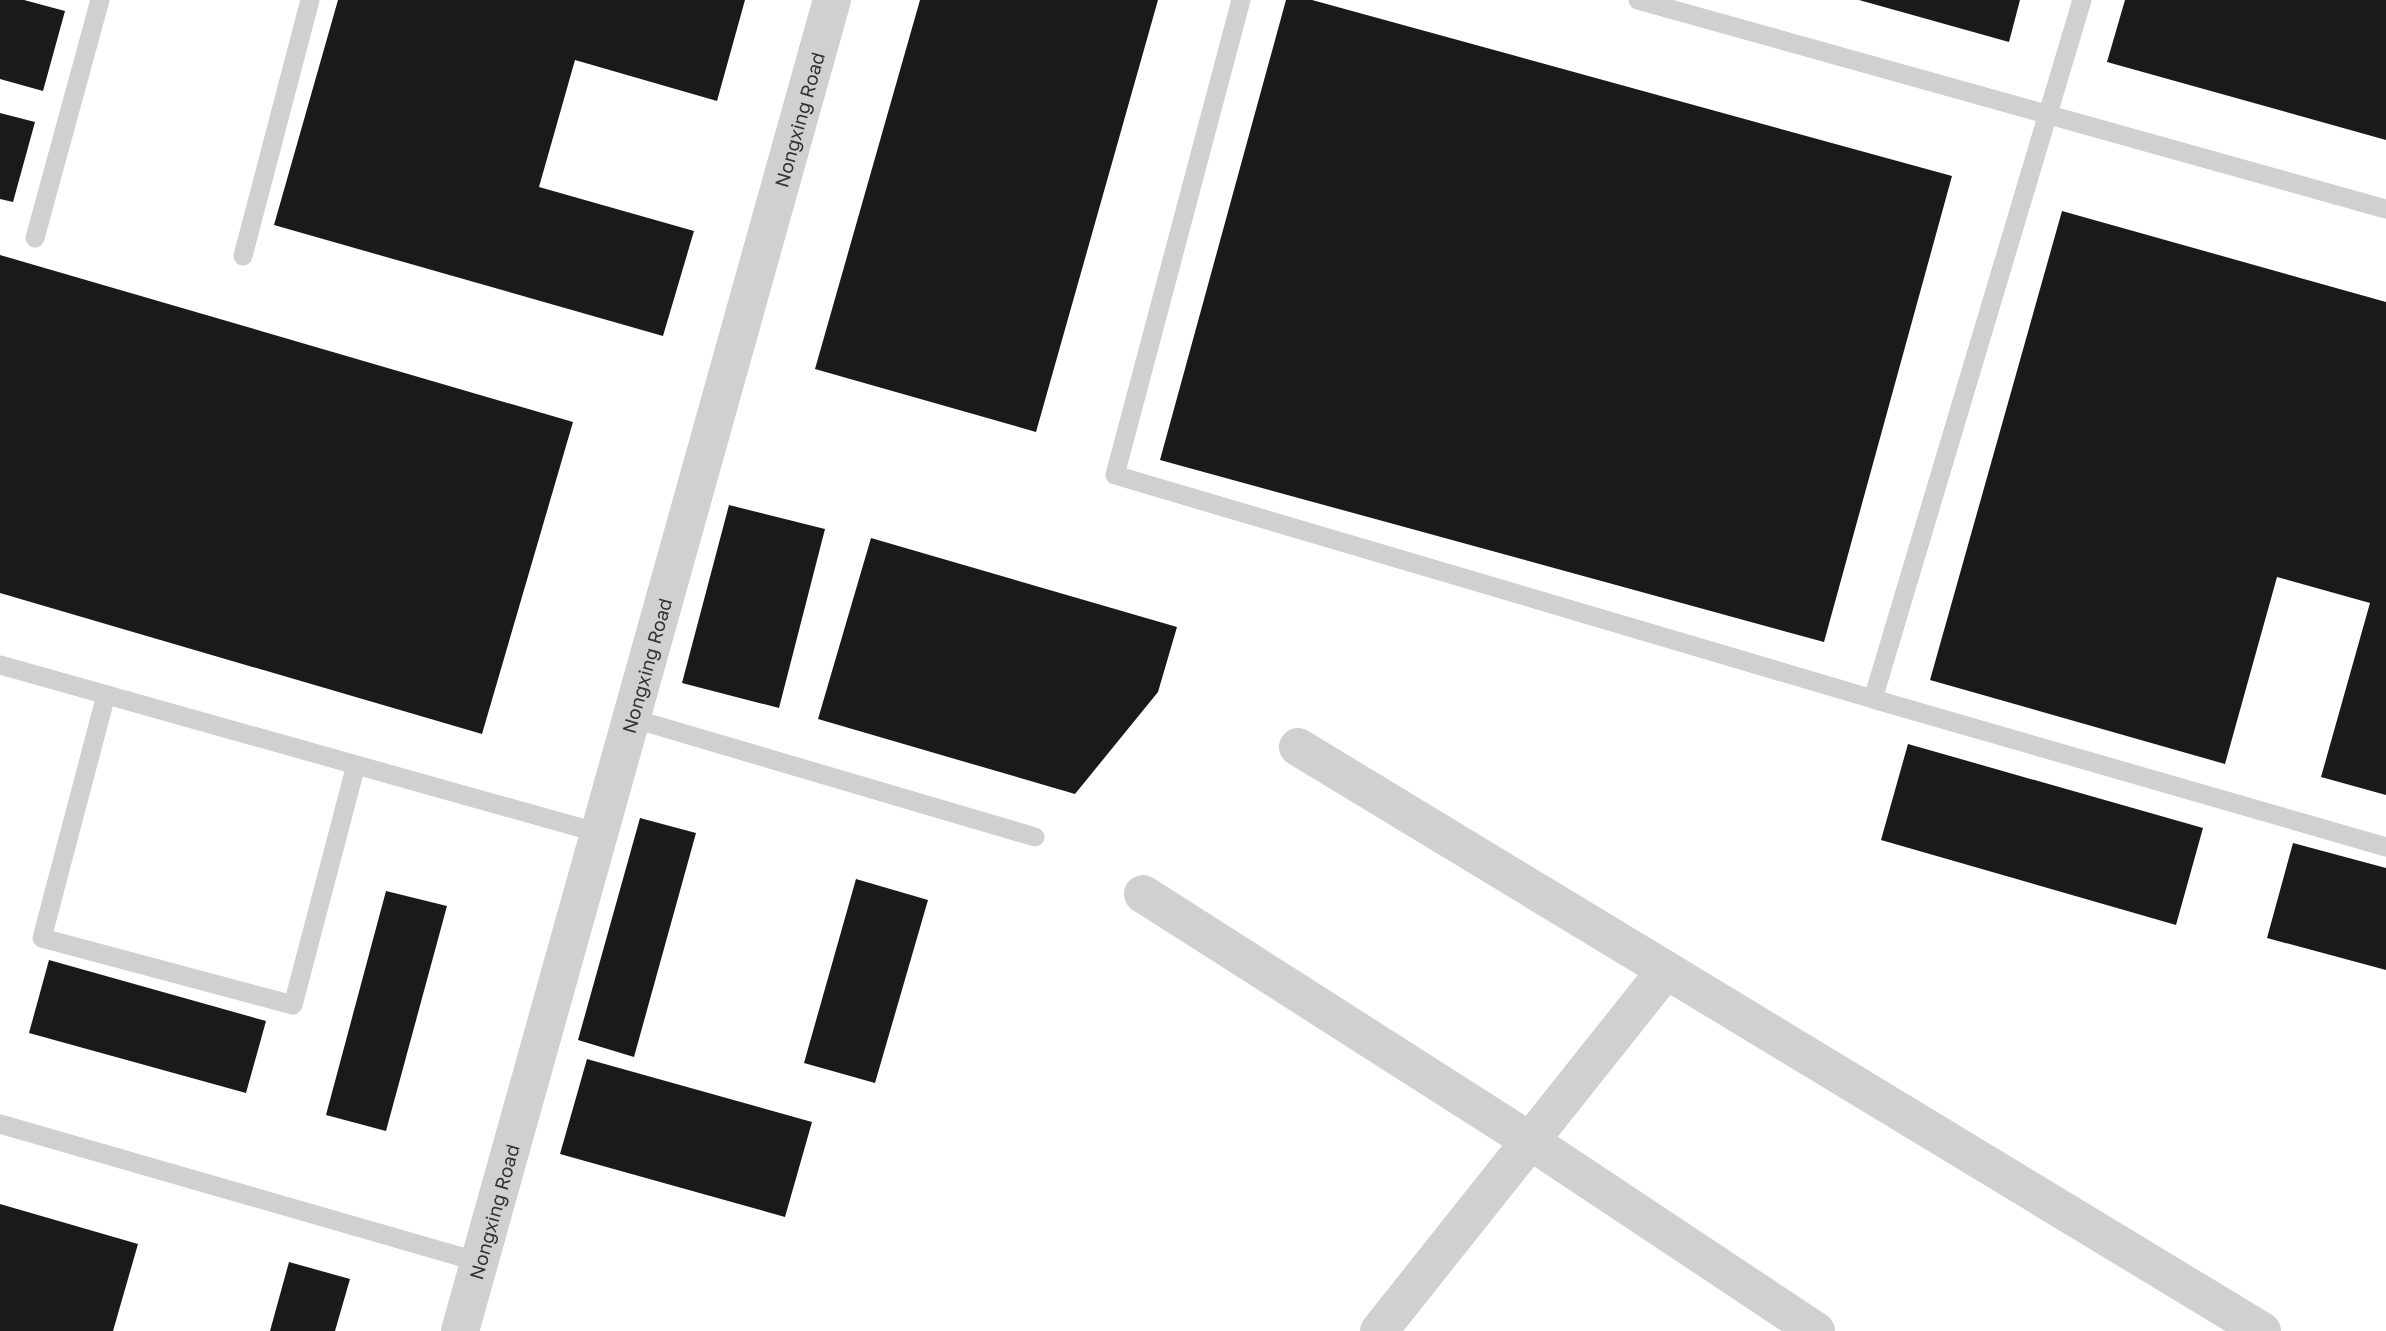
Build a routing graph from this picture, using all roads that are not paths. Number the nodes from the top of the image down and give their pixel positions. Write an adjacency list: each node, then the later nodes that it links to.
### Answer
1 (100, 0): 9 (lane)
2 (310, 0): 10 (lane)
3 (832, 0): 14 (street, Nongxing Road)
4 (1241, 0): 13 (lane)
5 (1638, 0): 7 (lane)
6 (2082, 0): 7 (lane)
7 (2049, 115): 8 (lane); 13 (lane)
8 (2386, 209)
9 (35, 238)
10 (243, 256)
11 (0, 665): 12 (lane)
12 (106, 695): 16 (lane); 16 (lane)
13 (1873, 699): 19 (lane)
14 (631, 718): 17 (street, Nongxing Road); 18 (lane)
15 (1298, 747): 21 (street)
16 (356, 765): 17 (lane)
17 (599, 833): 24 (street, Nongxing Road)
18 (1035, 837)
19 (2386, 847)
20 (1143, 894): 23 (street)
21 (1666, 970): 23 (street); 28 (street)
22 (0, 1124): 24 (lane)
23 (1530, 1141): 26 (street); 27 (street)
24 (479, 1262): 25 (street, Nongxing Road)
25 (460, 1331)
26 (1379, 1331)
27 (1816, 1331)
28 (2262, 1331)

